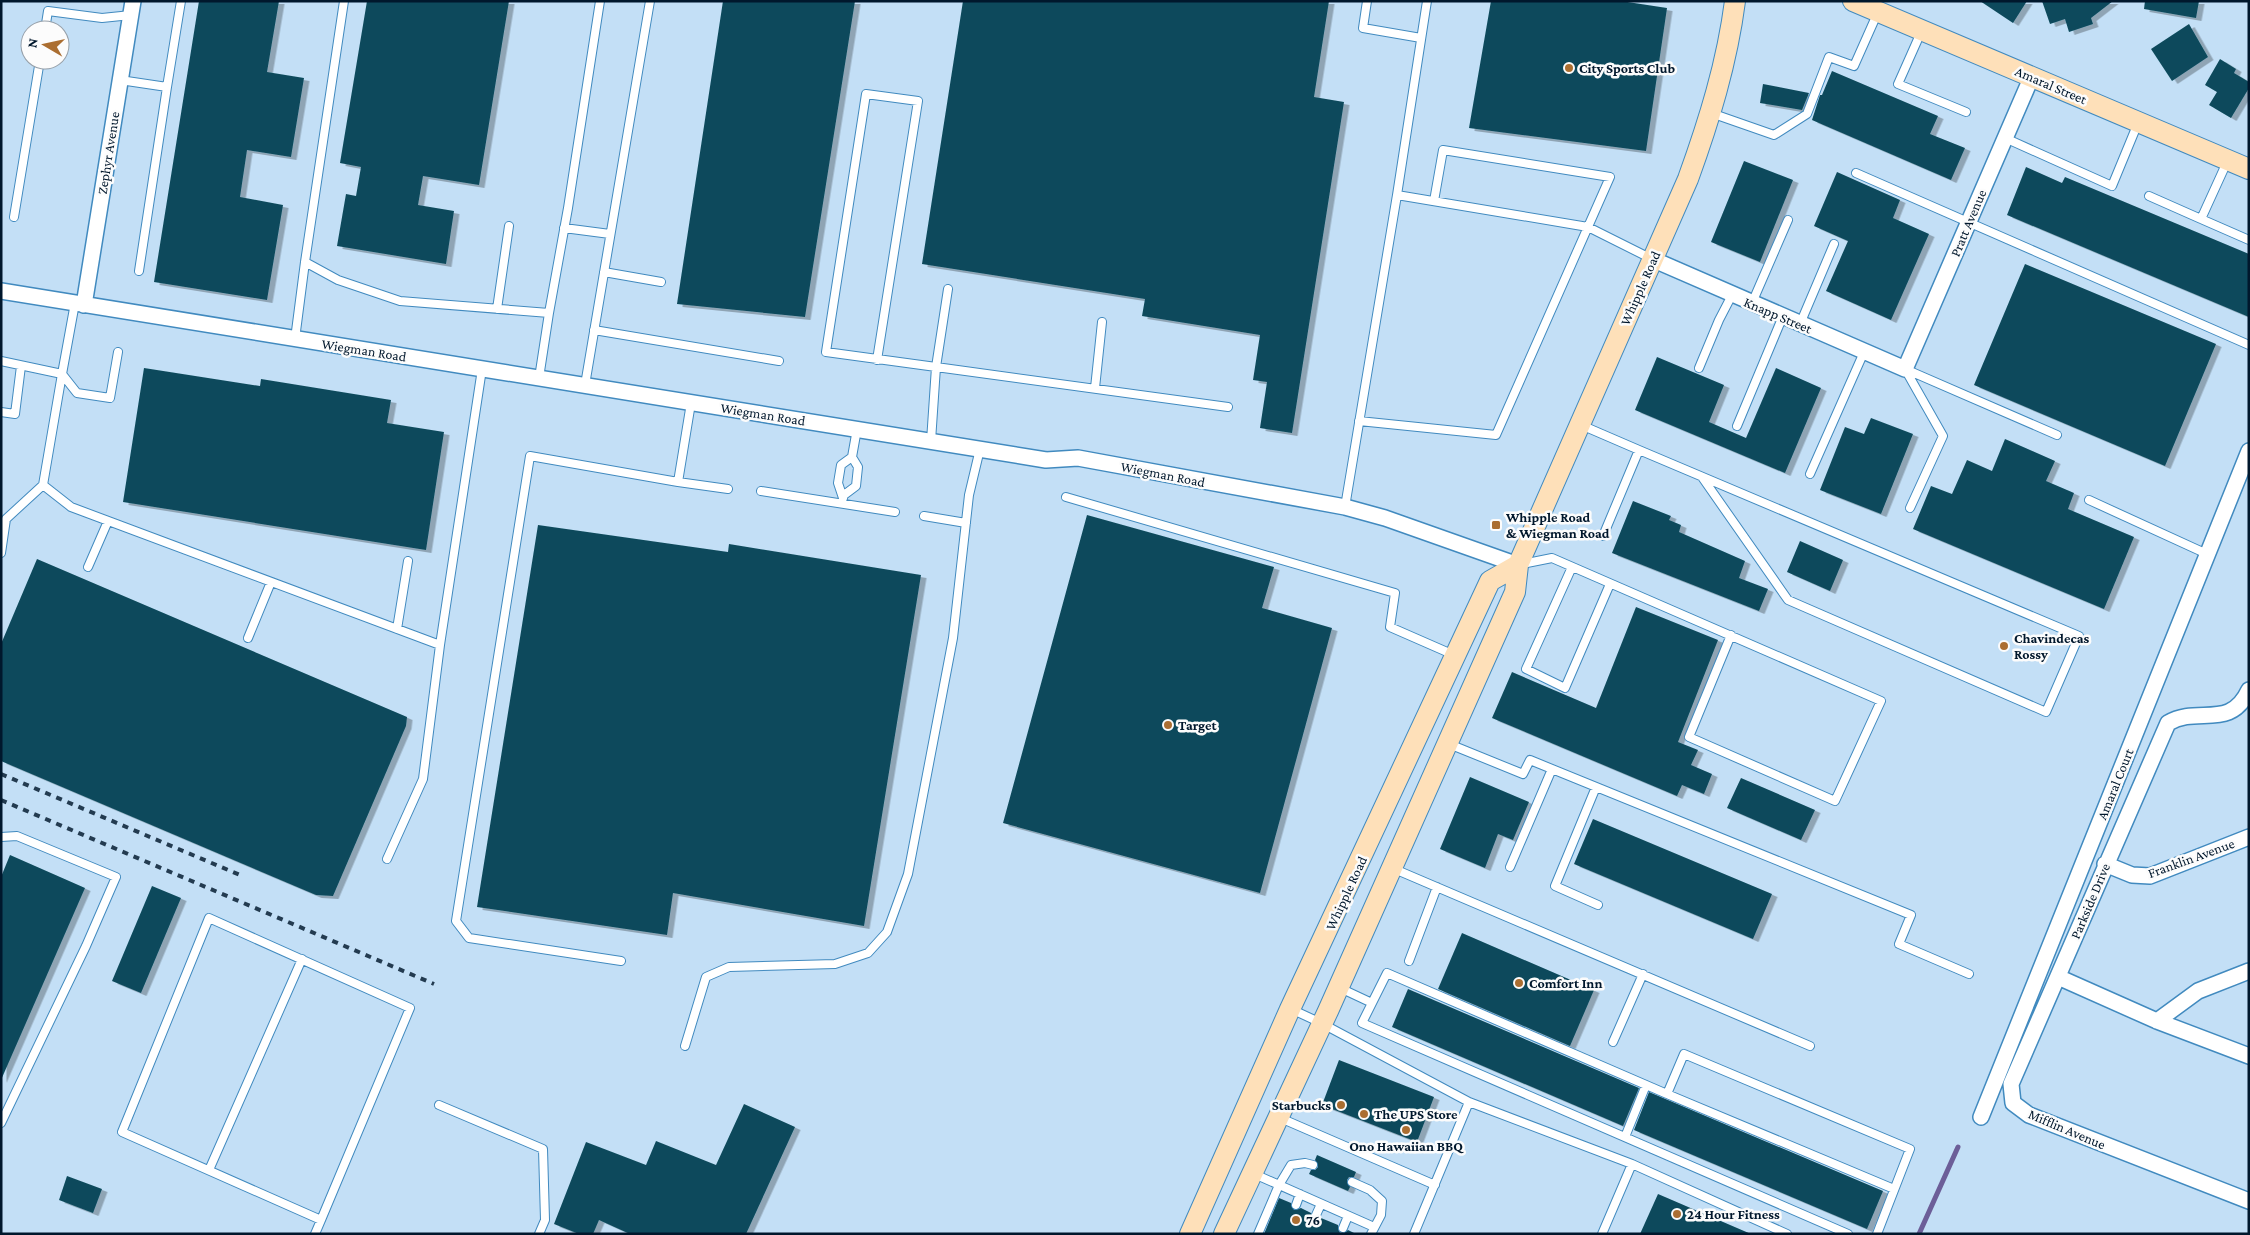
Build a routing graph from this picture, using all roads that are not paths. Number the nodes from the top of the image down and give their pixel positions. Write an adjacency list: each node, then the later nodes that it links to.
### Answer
1 (50, 1): 11 (lane)
2 (182, 1): 19 (lane)
3 (344, 1): 41 (lane)
4 (600, 1): 36 (lane)
5 (650, 1): 37 (lane)
6 (1367, 1): 15 (lane)
7 (1427, 1): 15 (lane)
8 (1735, 1): 21 (main road, Whipple Road)
9 (1856, 2): 12 (main road, Amaral Street)
10 (132, 8): 11 (lane); 18 (street, Zephyr Avenue)
11 (48, 11): 13 (lane)
12 (1878, 12): 14 (main road, Amaral Street); 21 (lane)
13 (47, 20)
14 (1922, 30): 17 (main road, Amaral Street); 20 (lane)
15 (1421, 38): 27 (lane)
16 (38, 70): 30 (lane)
17 (2032, 76): 22 (main road, Amaral Street); 23 (street, Pratt Avenue)
18 (120, 80): 19 (lane); 49 (street, Zephyr Avenue)
19 (167, 87): 42 (lane)
20 (1966, 112)
21 (1711, 113): 40 (main road, Whipple Road)
22 (2138, 122): 23 (lane); 24 (main road, Amaral Street)
23 (2005, 138): 33 (street, Pratt Avenue)
24 (2228, 160): 25 (main road, Amaral Street); 31 (lane)
25 (2249, 169)
26 (1856, 174): 33 (lane)
27 (1397, 195): 29 (lane); 75 (lane)
28 (2150, 196): 31 (lane)
29 (1434, 201): 35 (lane); 35 (lane)
30 (14, 217)
31 (2201, 219): 38 (lane)
32 (1788, 220): 48 (lane)
33 (1968, 223): 57 (lane); 67 (street, Pratt Avenue)
34 (509, 226): 50 (lane)
35 (1588, 227): 40 (lane); 75 (lane)
36 (564, 228): 37 (lane); 51 (lane)
37 (610, 234): 43 (lane)
38 (2249, 240)
39 (1834, 244): 54 (lane)
40 (1652, 259): 47 (street, Knapp Street); 76 (main road, Whipple Road)
41 (304, 262): 50 (lane); 56 (lane)
42 (139, 271)
43 (604, 272): 44 (lane); 55 (lane)
44 (661, 282)
45 (948, 289): 64 (lane)
46 (1, 292): 49 (street, Wiegman Road)
47 (1732, 295): 48 (street, Knapp Street); 65 (lane)
48 (1752, 303): 52 (street, Knapp Street)
49 (79, 304): 56 (street, Wiegman Road); 68 (lane)
50 (497, 309): 51 (lane)
51 (548, 313): 69 (lane)
52 (1783, 316): 54 (street, Knapp Street); 77 (lane)
53 (1102, 322): 71 (lane)
54 (1800, 324): 59 (street, Knapp Street)
55 (594, 330): 62 (lane); 70 (lane)
56 (295, 339): 66 (street, Wiegman Road)
57 (2249, 344)
58 (118, 352): 68 (lane)
59 (1864, 352): 67 (street, Knapp Street); 85 (lane)
60 (876, 360): 60 (lane); 64 (lane)
61 (1, 361): 63 (lane)
62 (779, 361)
63 (21, 366): 68 (lane); 74 (lane)
64 (936, 367): 71 (lane); 80 (lane)
65 (1699, 368)
66 (482, 369): 69 (street, Wiegman Road); 113 (lane)
67 (1905, 369): 79 (lane); 96 (lane)
68 (62, 374): 88 (lane)
69 (539, 378): 70 (street, Wiegman Road)
70 (585, 385): 72 (street, Wiegman Road)
71 (1095, 388): 73 (lane)
72 (691, 402): 78 (street, Wiegman Road); 87 (lane)
73 (1228, 408)
74 (1, 412)
75 (1359, 421): 95 (lane)
76 (1579, 425): 82 (lane); 105 (main road, Whipple Road)
77 (1737, 426)
78 (857, 429): 80 (street, Wiegman Road); 84 (lane)
79 (2057, 435)
80 (931, 441): 81 (street, Wiegman Road)
81 (980, 449): 95 (street, Wiegman Road); 100 (lane)
82 (1639, 450): 86 (lane); 101 (lane)
83 (2249, 451): 103 (street, Amaral Court)
84 (852, 458): 91 (lane); 91 (lane)
85 (1810, 474)
86 (1702, 477): 86 (lane)
87 (678, 482): 89 (lane); 128 (lane)
88 (44, 485): 99 (lane); 102 (lane)
89 (728, 489)
90 (761, 491): 94 (lane)
91 (844, 495): 94 (lane)
92 (1066, 497): 114 (lane)
93 (2089, 500): 103 (lane)
94 (842, 504): 97 (lane)
95 (1345, 508): 105 (street, Wiegman Road)
96 (1910, 508)
97 (896, 512)
98 (924, 516): 100 (lane)
99 (108, 521): 106 (lane); 108 (lane)
100 (966, 523): 140 (lane)
101 (1604, 536)
102 (1, 553)
103 (2207, 554): 148 (street, Amaral Court)
104 (408, 561): 110 (lane)
105 (1518, 565): 107 (lane); 114 (main road, Whipple Road); 116 (main road, Whipple Road)
106 (88, 567)
107 (1572, 567): 109 (lane); 109 (lane)
108 (271, 582): 110 (lane); 112 (lane)
109 (1610, 584): 111 (lane)
110 (397, 629): 113 (lane)
111 (1731, 635): 111 (lane)
112 (248, 638)
113 (440, 645): 121 (lane)
114 (1456, 656): 136 (main road, Whipple Road)
115 (2248, 694): 122 (street, Parkside Drive)
116 (1448, 743): 117 (lane); 124 (main road, Whipple Road)
117 (1552, 768): 118 (lane); 123 (lane)
118 (1596, 787): 126 (lane); 132 (lane)
119 (1, 837): 149 (lane)
120 (2249, 837): 122 (street, Franklin Avenue)
121 (387, 859)
122 (2105, 864): 133 (street, Parkside Drive)
123 (1510, 866)
124 (1392, 868): 125 (lane); 134 (main road, Whipple Road)
125 (1437, 887): 129 (lane); 131 (lane)
126 (1598, 905)
127 (302, 960): 153 (lane); 153 (lane); 165 (lane)
128 (621, 961)
129 (1409, 961)
130 (2249, 972): 137 (street)
131 (1643, 974): 139 (lane); 141 (lane)
132 (1969, 974)
133 (2058, 977): 137 (street); 160 (street, Mifflin Avenue)
134 (1338, 987): 135 (lane); 138 (main road, Whipple Road)
135 (1372, 1003): 143 (lane); 150 (lane)
136 (1290, 1009): 138 (lane); 171 (main road, Whipple Road)
137 (2157, 1021): 142 (street)
138 (1322, 1023): 145 (lane); 147 (main road, Whipple Road)
139 (1613, 1042)
140 (685, 1046)
141 (1810, 1046)
142 (2249, 1056)
143 (1646, 1085): 144 (lane); 150 (lane)
144 (1667, 1094): 158 (lane); 158 (lane)
145 (1469, 1102): 151 (lane); 157 (lane)
146 (439, 1105): 170 (lane)
147 (1278, 1117): 154 (main road, Whipple Road); 157 (lane)
148 (1981, 1117)
149 (1, 1123)
150 (1625, 1138): 176 (lane)
151 (1632, 1164): 174 (lane); 175 (lane)
152 (1313, 1165): 156 (lane)
153 (209, 1170): 165 (lane)
154 (1252, 1172): 156 (lane); 168 (main road, Whipple Road)
155 (1352, 1182): 167 (lane)
156 (1279, 1185): 159 (lane); 172 (lane)
157 (1435, 1185): 173 (lane)
158 (1894, 1189): 177 (lane)
159 (1300, 1194): 161 (lane); 162 (lane)
160 (2249, 1201)
161 (1321, 1204): 163 (lane); 164 (lane)
162 (1296, 1206)
163 (1316, 1215)
164 (1348, 1216): 166 (lane); 167 (lane)
165 (321, 1220): 169 (lane)
166 (1343, 1228)
167 (1372, 1230)
168 (1229, 1232)
169 (315, 1234)
170 (539, 1234)
171 (1190, 1234)
172 (1258, 1234)
173 (1414, 1234)
174 (1602, 1234)
175 (1787, 1234)
176 (1848, 1234)
177 (1877, 1234)

